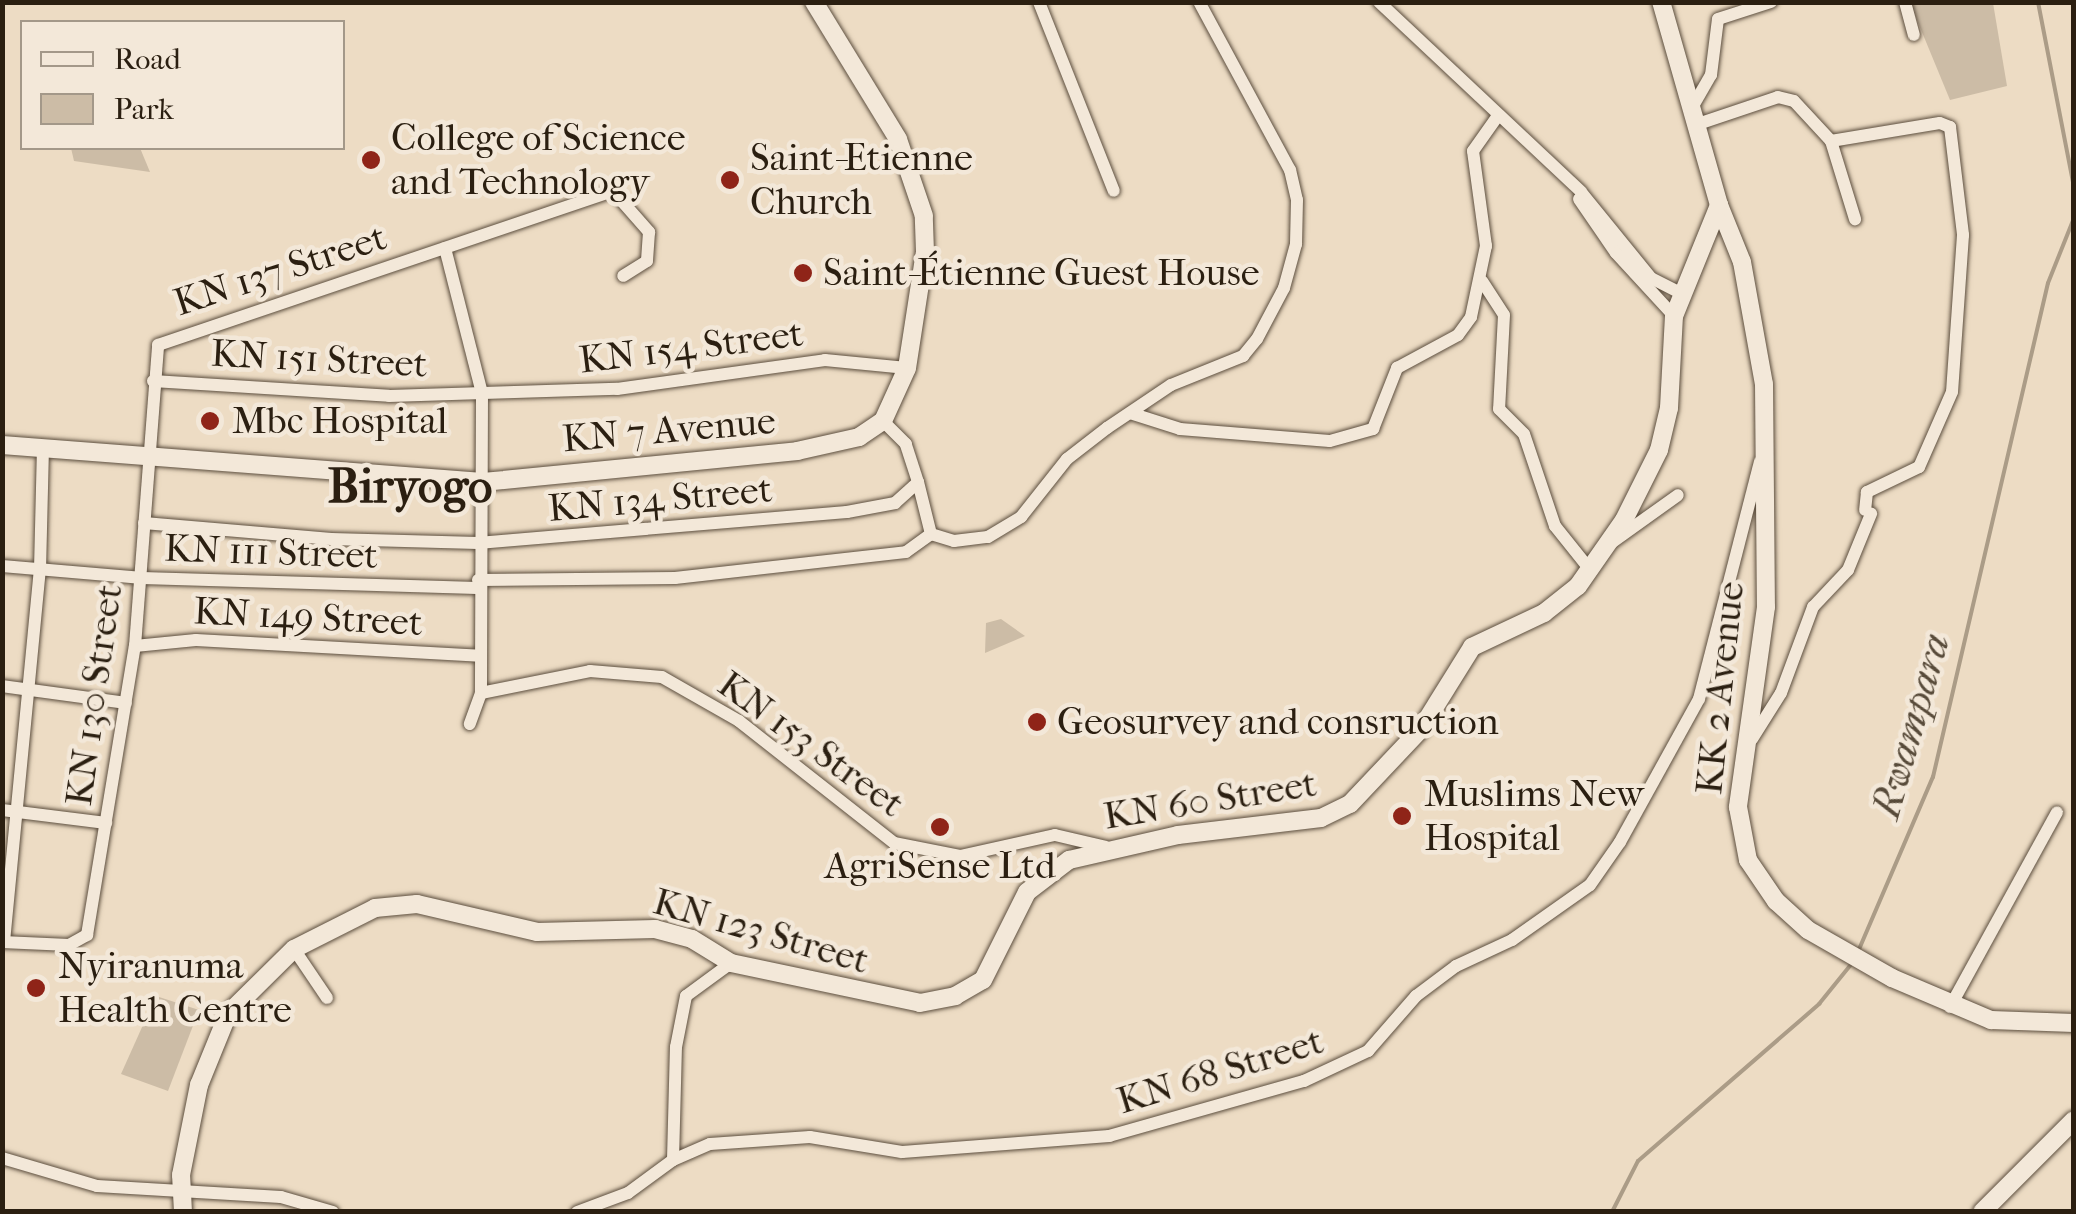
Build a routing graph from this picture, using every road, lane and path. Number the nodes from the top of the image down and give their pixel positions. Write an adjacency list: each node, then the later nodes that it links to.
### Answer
1 (814, 2): 23 (main road)
2 (1038, 2): 13 (street)
3 (1200, 2): 26 (street)
4 (1379, 2): 10 (street)
5 (1770, 2): 9 (street)
6 (1905, 2): 8 (street)
7 (1661, 3): 9 (main road, KK 2 Avenue)
8 (1914, 35)
9 (1695, 115): 11 (street); 14 (main road, KK 2 Avenue)
10 (1497, 118): 12 (street); 20 (street)
11 (1831, 141): 15 (street); 51 (street)
12 (1565, 176): 21 (street); 22 (street)
13 (1114, 191)
14 (1719, 204): 16 (main road); 18 (main road, KK 2 Avenue)
15 (1855, 219)
16 (1708, 234): 18 (main road); 21 (main road, KN 60 Street)
17 (445, 248): 19 (street, KN 137 Street); 24 (street, KN 137 Street); 25 (street)
18 (1742, 262): 28 (main road, KK 2 Avenue)
19 (623, 276)
20 (1482, 281): 26 (street); 41 (street)
21 (1682, 294): 22 (main road, KN 60 Street)
22 (1674, 316): 38 (main road, KN 60 Street)
23 (907, 368): 25 (street, KN 154 Street); 27 (main road)
24 (153, 381): 25 (street, KN 151 Street); 31 (street, KN 137 Street)
25 (482, 393): 32 (street)
26 (1130, 413): 36 (street)
27 (883, 421): 32 (main road, KN 7 Avenue); 33 (street)
28 (1766, 436): 51 (main road, KK 2 Avenue); 65 (street, KN 68 Street)
29 (2, 444): 30 (main road, KN 7 Avenue)
30 (43, 447): 31 (main road, KN 7 Avenue); 40 (street)
31 (150, 454): 32 (main road, KN 7 Avenue); 35 (street, KN 130 Street)
32 (483, 482): 37 (street)
33 (918, 482): 36 (street); 37 (street, KN 134 Street)
34 (1678, 495): 38 (street)
35 (144, 523): 37 (street, KN 134 Street); 42 (street, KN 130 Street)
36 (931, 534): 43 (street, KN 111 Street)
37 (478, 543): 43 (street)
38 (1608, 544): 41 (main road, KN 60 Street)
39 (2, 566): 40 (street, KN 111 Street)
40 (40, 570): 42 (street, KN 111 Street); 47 (street)
41 (1590, 572): 55 (main road, KN 60 Street)
42 (142, 578): 43 (street, KN 111 Street); 44 (street, KN 130 Street)
43 (478, 584): 45 (street)
44 (134, 646): 45 (street, KN 149 Street); 49 (street, KN 130 Street)
45 (480, 656): 48 (street)
46 (2, 686): 47 (street)
47 (29, 688): 49 (street); 52 (street)
48 (480, 693): 50 (street); 55 (street, KN 153 Street)
49 (126, 703): 54 (street, KN 130 Street)
50 (470, 724)
51 (1752, 739): 61 (main road, KK 2 Avenue)
52 (8, 810): 54 (street); 57 (street)
53 (2057, 812): 61 (street)
54 (106, 822): 57 (street, KN 130 Street)
55 (1106, 847): 56 (main road, KN 60 Street)
56 (1008, 930): 59 (main road, KN 123 Street)
57 (3, 942)
58 (294, 949): 59 (main road, KN 123 Street); 60 (street); 66 (main road, KN 123 Street)
59 (732, 962): 65 (street)
60 (327, 998)
61 (1950, 1006): 62 (main road, KK 2 Avenue)
62 (2074, 1023)
63 (2074, 1120): 70 (main road)
64 (2, 1158): 66 (street)
65 (674, 1160): 69 (street, KN 68 Street)
66 (181, 1190): 67 (main road, KN 123 Street); 68 (street)
67 (184, 1212)
68 (333, 1212)
69 (577, 1212)
70 (1982, 1212)

